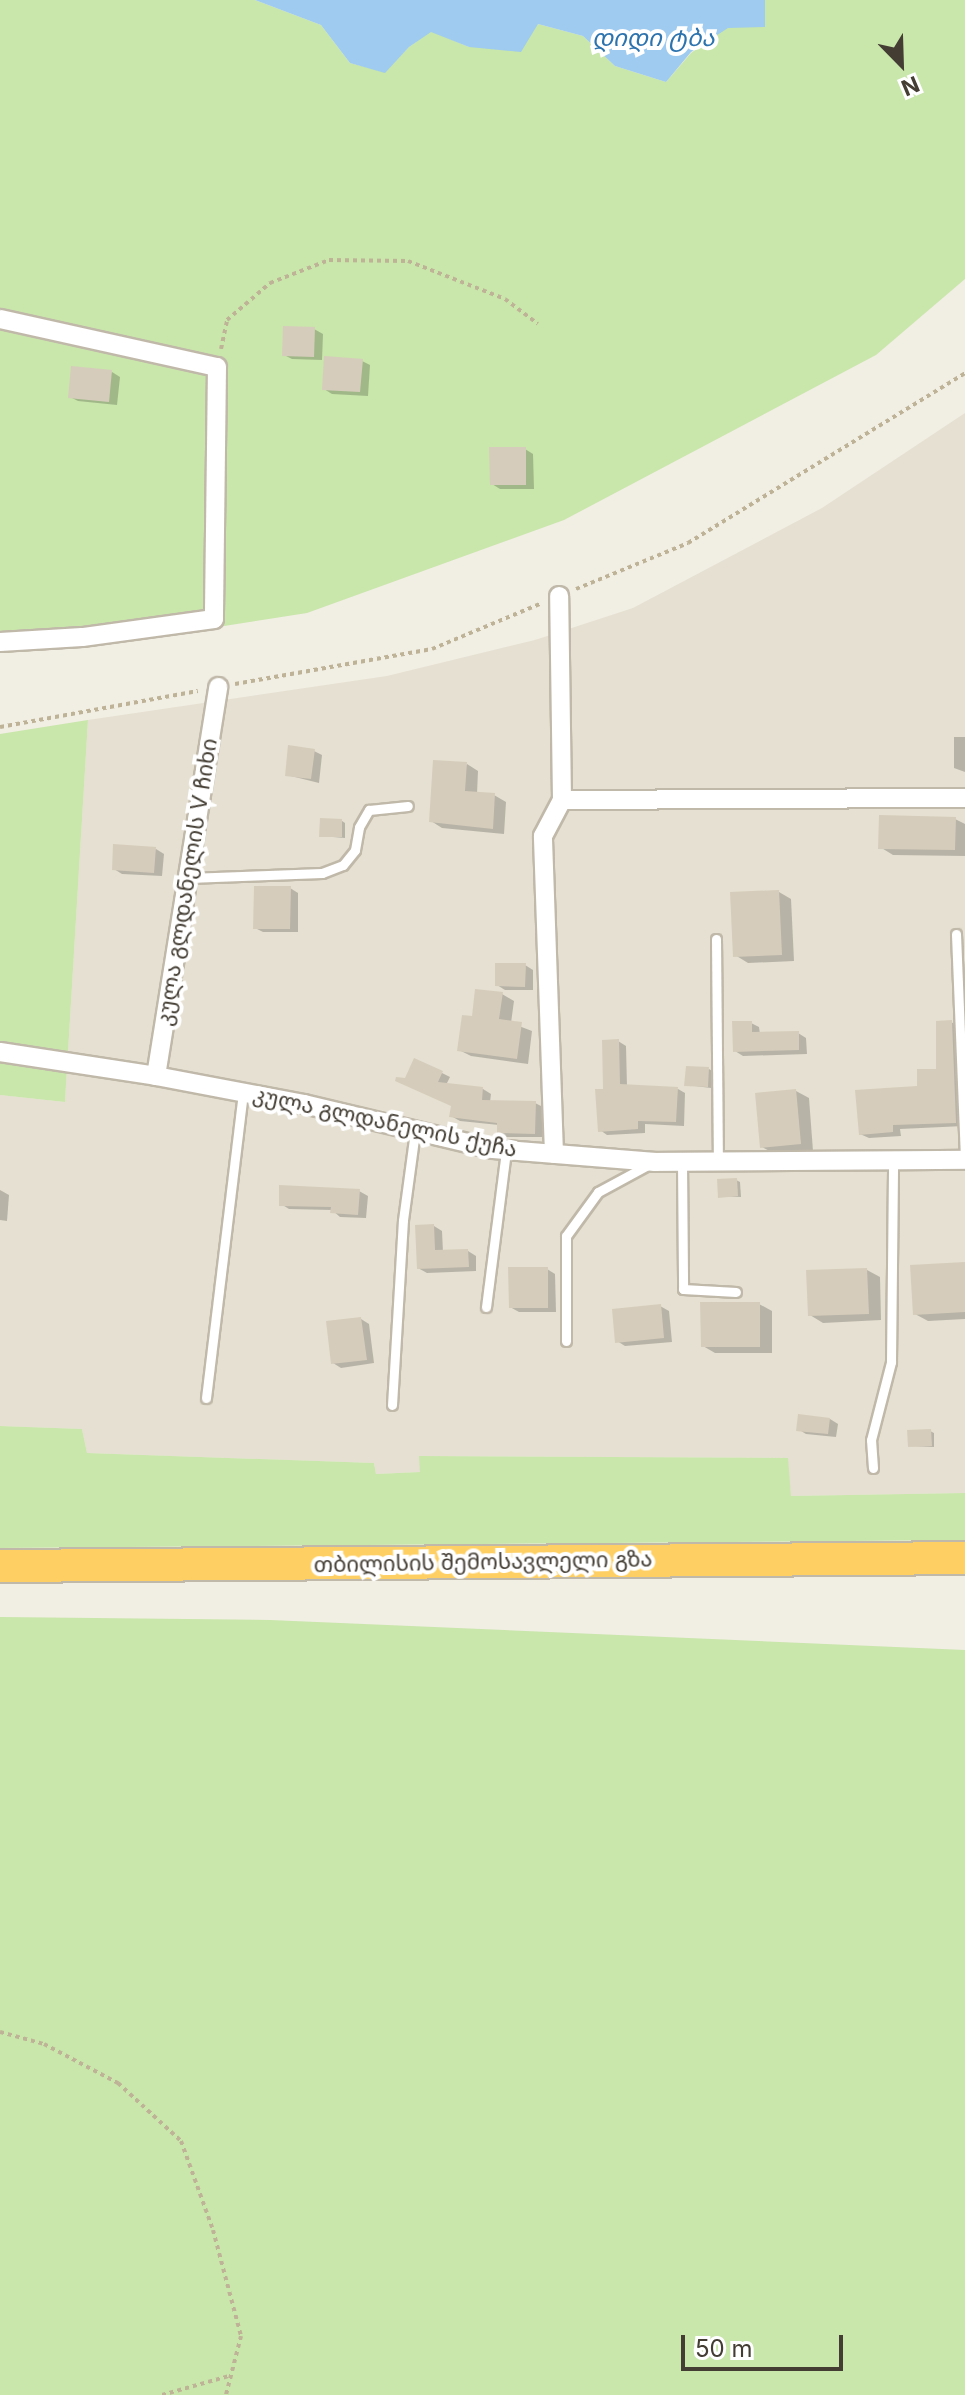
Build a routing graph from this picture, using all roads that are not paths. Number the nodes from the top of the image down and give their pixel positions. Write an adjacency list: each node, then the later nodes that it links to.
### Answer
1 (0, 319): 3 (street)
2 (559, 596): 6 (street)
3 (0, 642)
4 (218, 687): 8 (street, კულა გლდანელის V ჩიხი)
5 (965, 798): 6 (street)
6 (562, 800): 16 (street)
7 (408, 806): 8 (lane)
8 (188, 878): 12 (street, კულა გლდანელის V ჩიხი)
9 (956, 934): 18 (lane)
10 (716, 939): 21 (lane)
11 (0, 1052): 12 (street, კულა გლდანელის ქუჩა)
12 (156, 1076): 13 (street, კულა გლდანელის ქუჩა)
13 (243, 1093): 14 (street, კულა გლდანელის ქუჩა); 25 (lane)
14 (415, 1131): 15 (street, კულა გლდანელის ქუჩა); 26 (lane)
15 (506, 1150): 16 (street, კულა გლდანელის ქუჩა); 23 (lane)
16 (554, 1154): 19 (street, კულა გლდანელის ქუჩა)
17 (893, 1160): 18 (street, კულა გლდანელის ქუჩა); 21 (street, კულა გლდანელის ქუჩა); 27 (lane)
18 (965, 1160)
19 (655, 1162): 20 (street, კულა გლდანელის ქუჩა); 24 (lane)
20 (682, 1162): 21 (street, კულა გლდანელის ქუჩა); 22 (lane)
21 (718, 1162)
22 (736, 1292)
23 (486, 1307)
24 (566, 1341)
25 (206, 1398)
26 (392, 1405)
27 (873, 1468)
28 (965, 1558): 29 (highway, თბილისის შემოსავლელი გზა)
29 (0, 1566)

